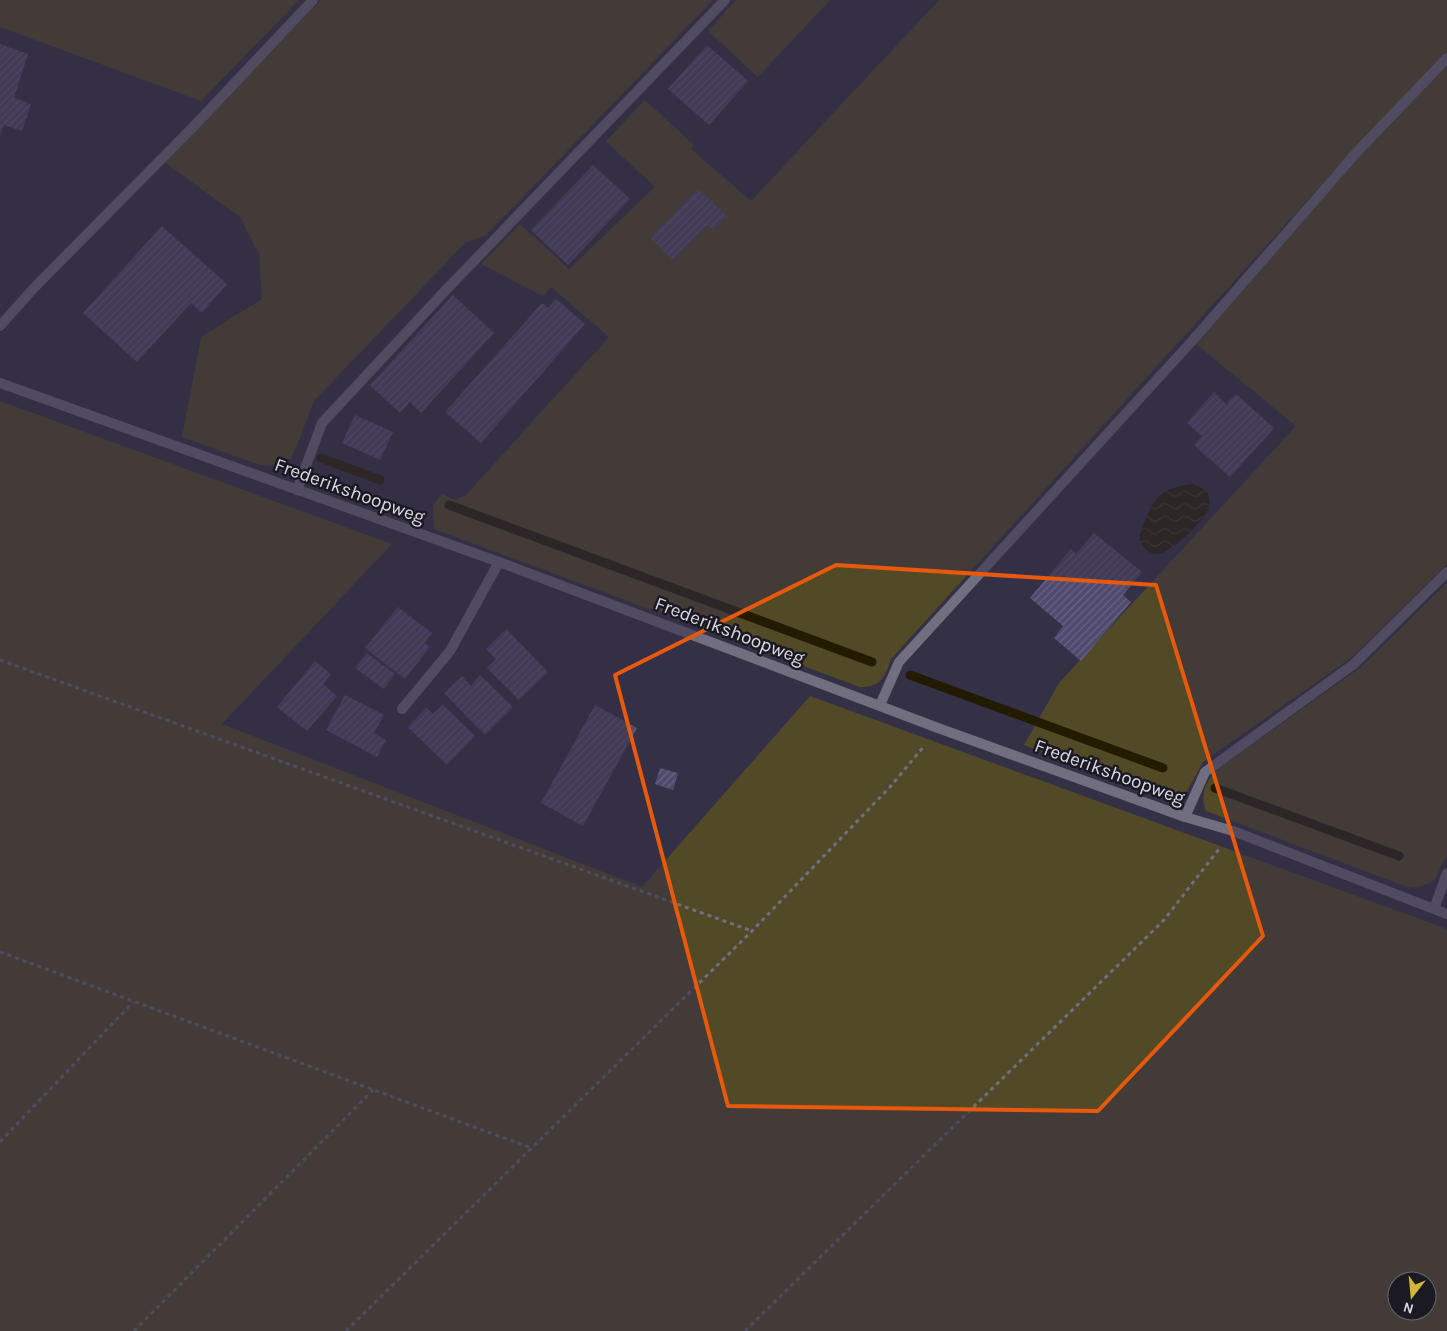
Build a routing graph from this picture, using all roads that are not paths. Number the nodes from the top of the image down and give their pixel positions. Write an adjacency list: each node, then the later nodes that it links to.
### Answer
1 (313, 0): 4 (street)
2 (724, 0): 6 (street)
3 (1447, 58): 9 (street)
4 (0, 326)
5 (0, 383): 6 (street, Frederikshoopweg)
6 (297, 490): 7 (street, Frederikshoopweg)
7 (499, 562): 9 (street, Frederikshoopweg); 10 (street)
8 (1447, 572): 11 (street)
9 (880, 705): 11 (street, Frederikshoopweg)
10 (402, 709)
11 (1185, 818): 13 (street, Frederikshoopweg)
12 (1447, 873): 13 (street)
13 (1434, 909): 14 (street, Frederikshoopweg)
14 (1447, 914)

